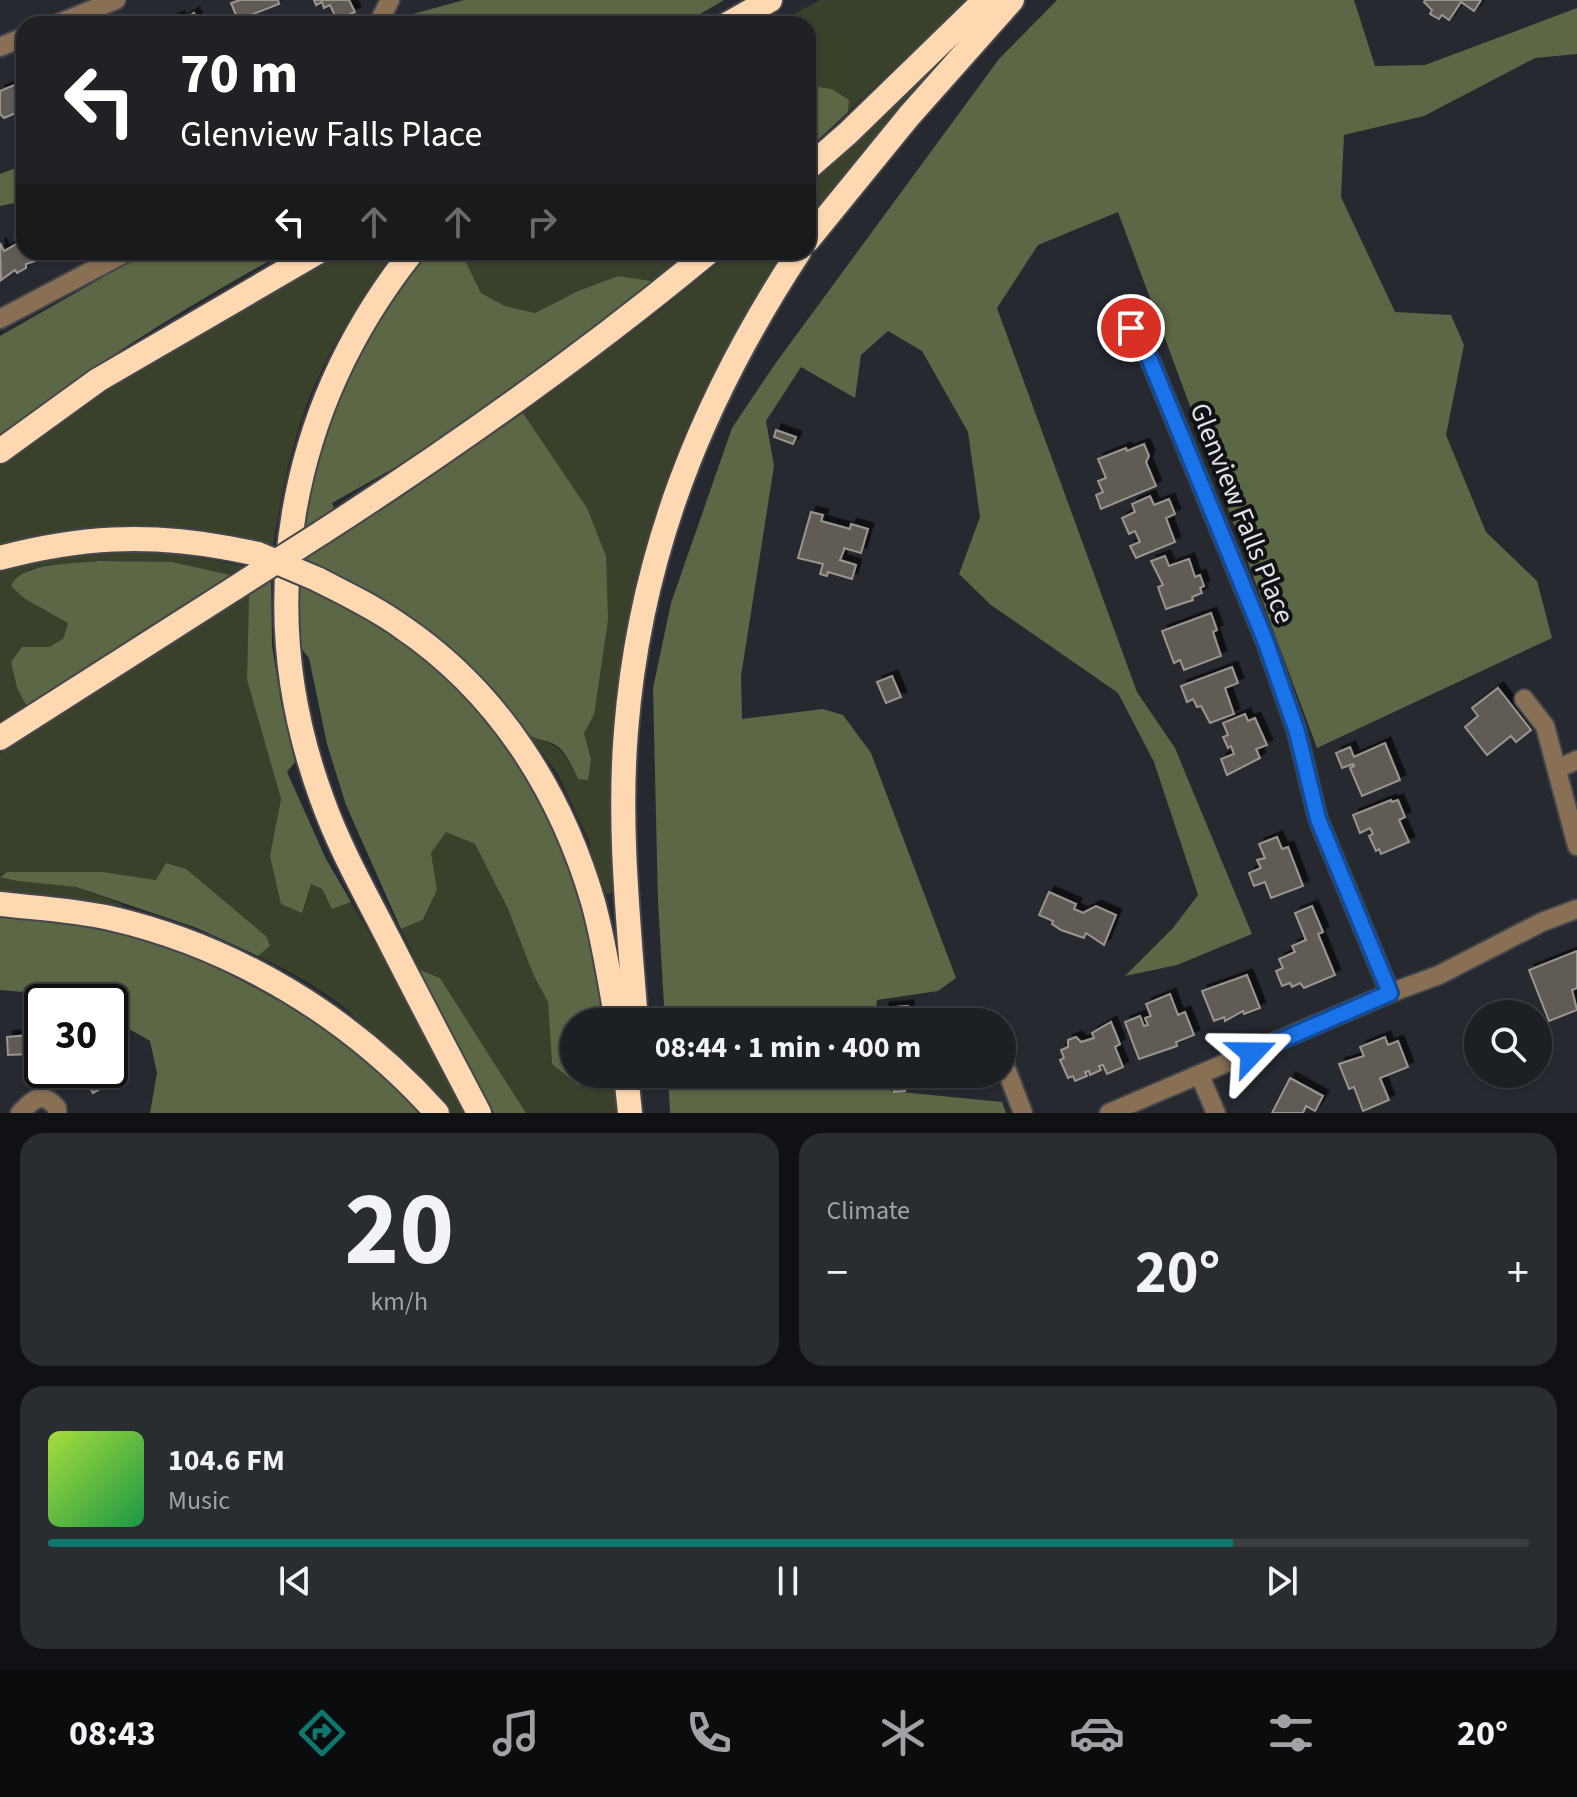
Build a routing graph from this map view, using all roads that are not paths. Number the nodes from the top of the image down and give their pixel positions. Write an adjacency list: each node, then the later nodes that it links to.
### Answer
1 (116, 0): 5 (street)
2 (770, 0): 6 (highway)
3 (985, 0): 7 (highway)
4 (1012, 0): 8 (highway)
5 (77, 16)
6 (742, 16)
7 (816, 161)
8 (816, 230)
9 (112, 260): 14 (street)
10 (304, 260): 16 (highway)
11 (406, 260): 35 (highway)
12 (699, 260): 19 (highway, bridge)
13 (794, 260): 27 (highway)
14 (0, 319)
15 (1131, 328): 25 (street, Glenview Falls Place)
16 (0, 451)
17 (0, 558): 26 (highway, bridge)
18 (1524, 699): 21 (street)
19 (0, 738)
20 (1577, 760): 21 (street)
21 (1557, 769): 22 (street)
22 (1577, 846)
23 (0, 904): 34 (highway)
24 (1577, 909): 25 (street)
25 (1390, 993): 28 (street)
26 (614, 1008)
27 (635, 1008)
28 (1200, 1076): 39 (street); 40 (street)
29 (627, 1088): 36 (highway)
30 (641, 1088): 37 (highway)
31 (1013, 1088): 38 (street)
32 (20, 1113): 33 (street)
33 (57, 1113)
34 (437, 1113)
35 (479, 1113)
36 (630, 1113)
37 (643, 1113)
38 (1023, 1113)
39 (1109, 1113)
40 (1216, 1113)

